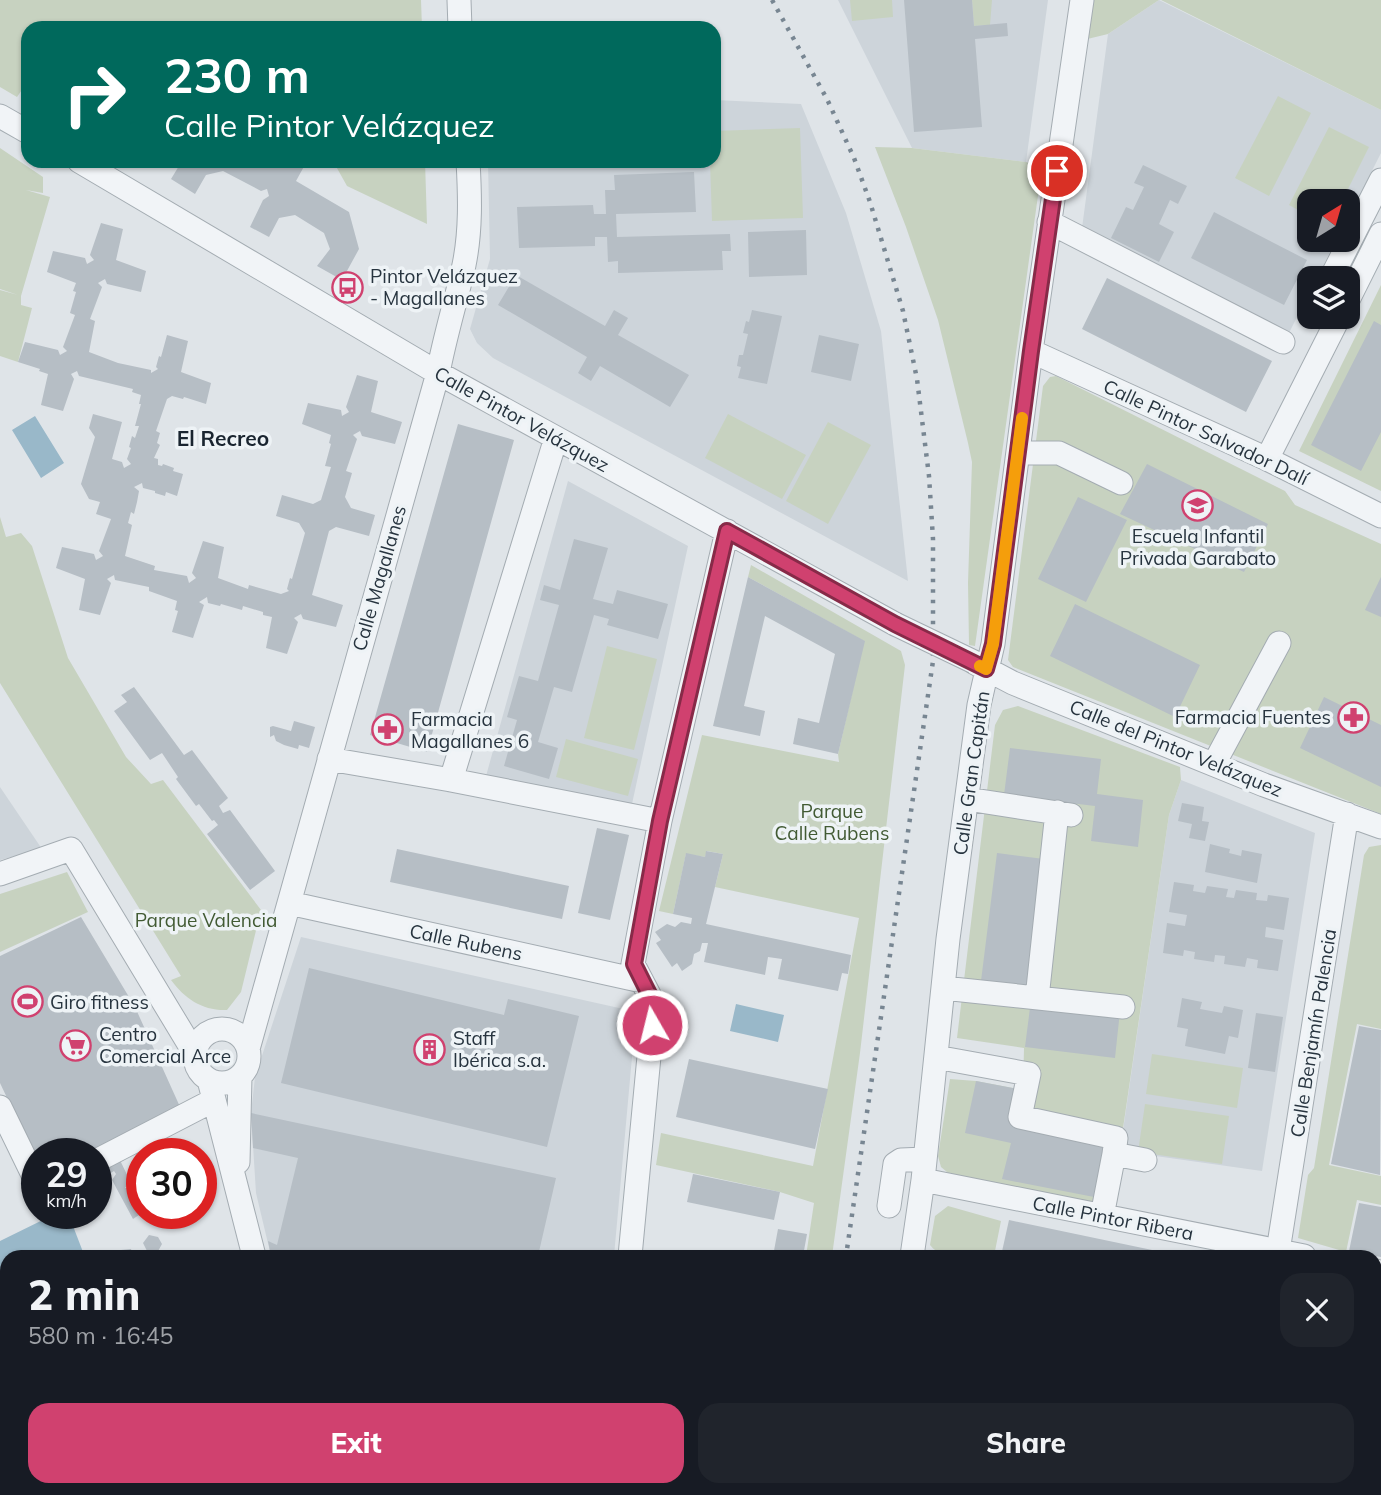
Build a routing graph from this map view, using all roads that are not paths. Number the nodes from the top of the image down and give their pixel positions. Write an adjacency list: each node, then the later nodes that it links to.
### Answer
1 (459, 0): 3 (street)
2 (1082, 0): 9 (street, Calle Gran Capitán)
3 (460, 21)
4 (0, 116): 5 (street)
5 (21, 128)
6 (91, 168): 16 (street, Calle Pintor Velázquez)
7 (468, 168): 16 (street, Calle Magallanes)
8 (1381, 180): 11 (street)
9 (1049, 222): 14 (street); 15 (street, Calle Gran Capitán)
10 (1381, 234): 12 (street)
11 (1337, 266)
12 (1360, 276)
13 (1333, 329): 19 (street)
14 (1283, 342)
15 (1031, 351): 18 (street, Calle Gran Capitán); 19 (street, Calle Pintor Salvador Dalí)
16 (438, 373): 17 (street, Calle Pintor Velázquez); 25 (street, Calle Magallanes)
17 (556, 438): 22 (street, Calle Pintor Velázquez); 27 (street)
18 (1018, 453): 20 (street); 24 (street, Calle Gran Capitán)
19 (1267, 459): 21 (street, Calle Pintor Salvador Dalí)
20 (1121, 483)
21 (1381, 516)
22 (727, 531): 24 (street, Calle Pintor Velázquez, bridge); 30 (street)
23 (1279, 643): 26 (street)
24 (980, 666): 26 (street, Calle del Pintor Velázquez); 28 (street, Calle Gran Capitán)
25 (329, 759): 27 (street); 33 (street, Calle Magallanes)
26 (1214, 764): 29 (street, Calle del Pintor Velázquez)
27 (452, 780): 30 (street)
28 (967, 799): 35 (street, Calle Gran Capitán); 38 (street)
29 (1347, 814): 31 (street, Calle del Pintor Velázquez); 59 (street, Calle Benjamín Palencia)
30 (660, 821): 34 (street)
31 (1381, 827)
32 (0, 874): 37 (street)
33 (289, 903): 34 (street, Calle Rubens); 36 (street, Calle Magallanes)
34 (642, 981): 56 (street)
35 (943, 988): 38 (street); 43 (street, Calle Gran Capitán)
36 (264, 990): 40 (street, Calle Magallanes); 41 (street, Calle Magallanes)
37 (162, 998): 40 (street); 42 (street)
38 (1037, 998): 39 (street)
39 (1123, 1007)
40 (220, 1030): 41 (street); 42 (street)
41 (248, 1049): 44 (street)
42 (195, 1054): 45 (street)
43 (936, 1057): 49 (street); 51 (street, Calle Gran Capitán)
44 (240, 1076): 45 (street); 52 (street)
45 (212, 1090): 48 (street); 52 (street)
46 (0, 1107): 47 (street)
47 (21, 1150)
48 (112, 1151)
49 (1114, 1154): 50 (street); 54 (street)
50 (1145, 1160)
51 (924, 1169): 53 (street); 54 (street, Calle Pintor Ribera); 57 (street, Calle Gran Capitán)
52 (238, 1193): 55 (street)
53 (890, 1206)
54 (1102, 1216): 58 (street, Calle Pintor Ribera)
55 (252, 1250)
56 (630, 1250)
57 (913, 1250)
58 (1273, 1250)
59 (1278, 1250)

